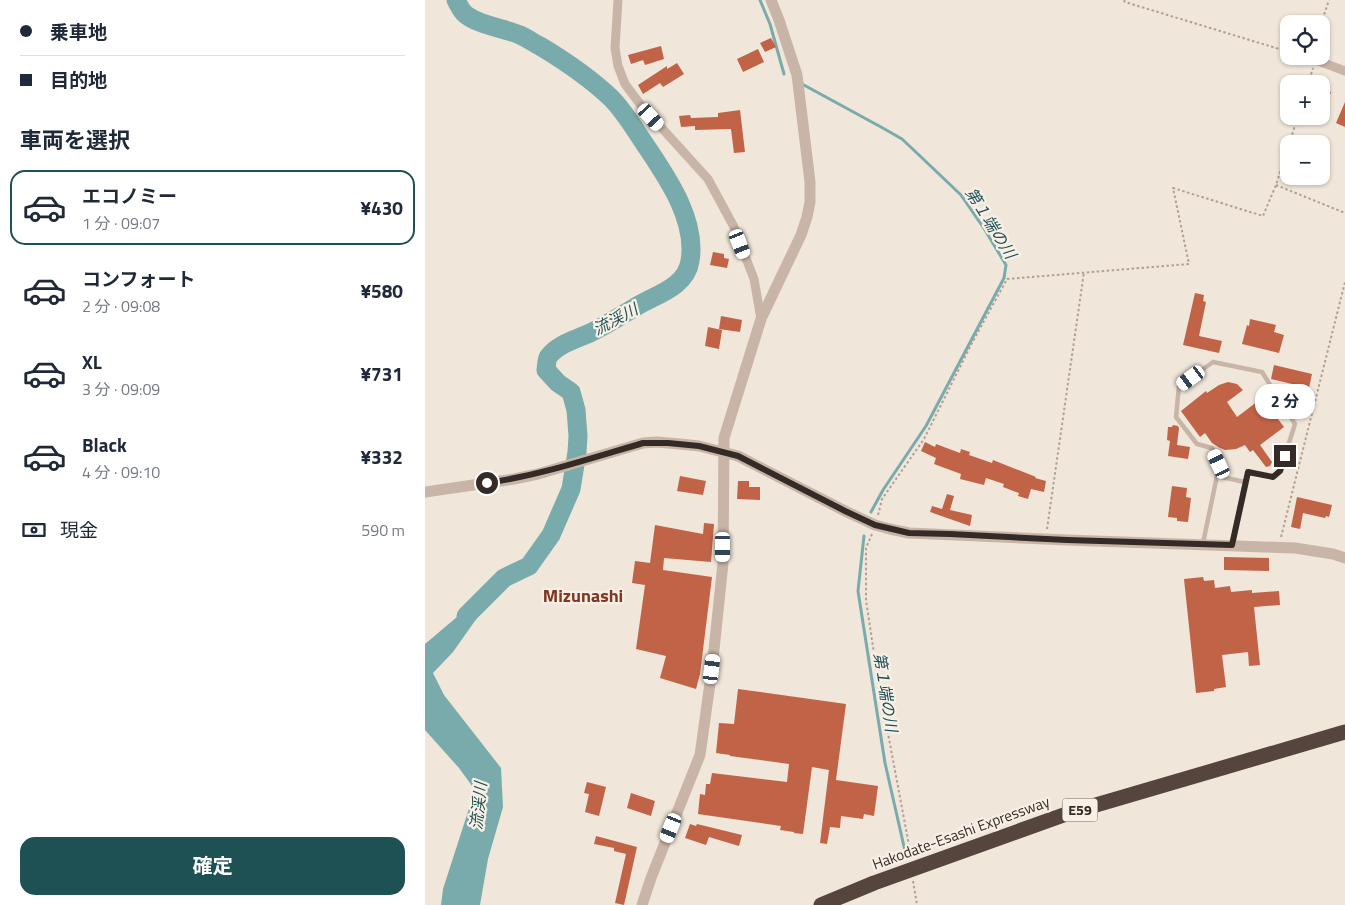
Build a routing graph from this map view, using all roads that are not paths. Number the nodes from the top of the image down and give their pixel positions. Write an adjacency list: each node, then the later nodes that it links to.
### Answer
1 (619, 0): 5 (street)
2 (771, 0): 5 (street)
3 (1329, 65): 4 (street)
4 (1345, 71)
5 (761, 319): 6 (street)
6 (724, 453): 9 (street); 10 (street); 14 (street)
7 (1217, 476): 8 (lane); 8 (lane); 10 (lane)
8 (1245, 482): 11 (lane)
9 (425, 492)
10 (1203, 544): 11 (street)
11 (1232, 545): 12 (street)
12 (1345, 558)
13 (1345, 732): 15 (highway, Hakodate-Esashi Expressway / E59)
14 (642, 905)
15 (821, 905)

